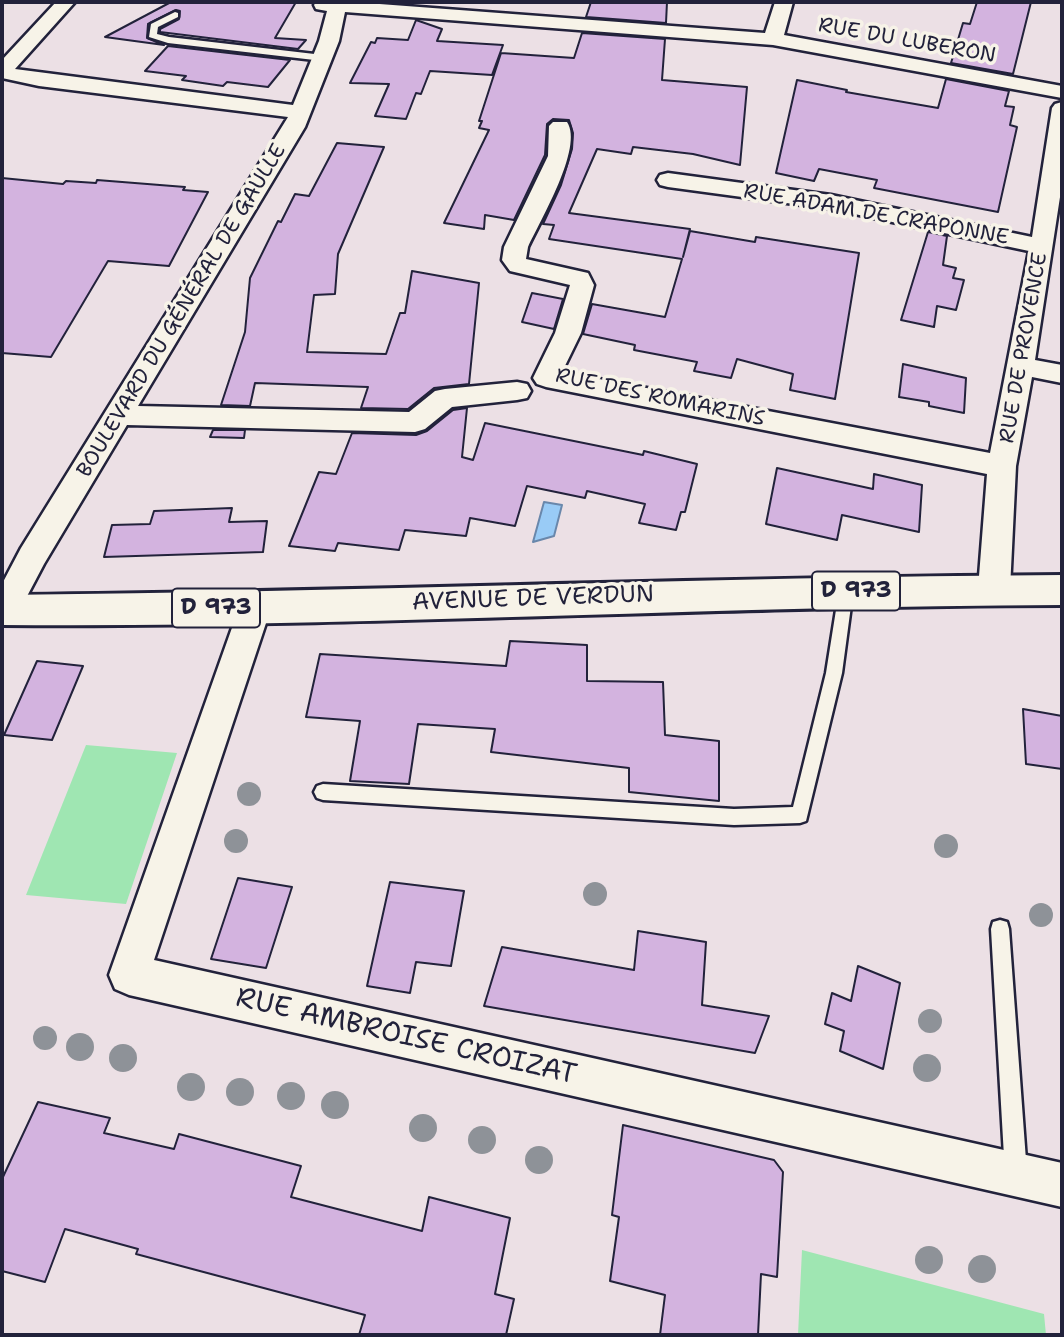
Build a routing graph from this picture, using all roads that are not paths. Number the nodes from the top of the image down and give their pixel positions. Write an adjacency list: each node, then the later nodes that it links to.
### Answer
1 (66, 2): 9 (street)
2 (565, 2): 6 (street)
3 (784, 2): 7 (street)
4 (333, 4): 6 (street, RUE DU LUBERON); 8 (street, BOULEVARD DU GÉNÉRAL DE GAULLE)
5 (175, 15): 8 (lane)
6 (558, 22): 7 (street, RUE DU LUBERON)
7 (773, 39): 10 (street, RUE DU LUBERON)
8 (323, 58): 12 (street, BOULEVARD DU GÉNÉRAL DE GAULLE)
9 (5, 64): 12 (street)
10 (1062, 92)
11 (1062, 108): 15 (street, RUE DE PROVENCE)
12 (300, 112): 19 (street, BOULEVARD DU GÉNÉRAL DE GAULLE)
13 (560, 126): 20 (street, RUE DES ROMARINS)
14 (668, 180): 15 (street, RUE ADAM DE CRAPONNE)
15 (1042, 246): 16 (street, RUE DE PROVENCE)
16 (1021, 366): 17 (street); 20 (street, RUE DE PROVENCE)
17 (1062, 374)
18 (517, 391): 19 (street)
19 (119, 415): 25 (street, BOULEVARD DU GÉNÉRAL DE GAULLE)
20 (1002, 466): 21 (street, RUE DE PROVENCE)
21 (994, 589): 22 (main road, AVENUE DE VERDUN / D 973); 23 (main road, AVENUE DE VERDUN / D 973)
22 (1062, 590)
23 (846, 591): 24 (main road, AVENUE DE VERDUN / D 973); 26 (lane)
24 (255, 608): 25 (main road, AVENUE DE VERDUN / D 973); 28 (street, RUE AMBROISE CROIZAT)
25 (3, 610)
26 (323, 792)
27 (1000, 929): 28 (lane)
28 (1016, 1175): 29 (street, RUE AMBROISE CROIZAT)
29 (1062, 1185)

